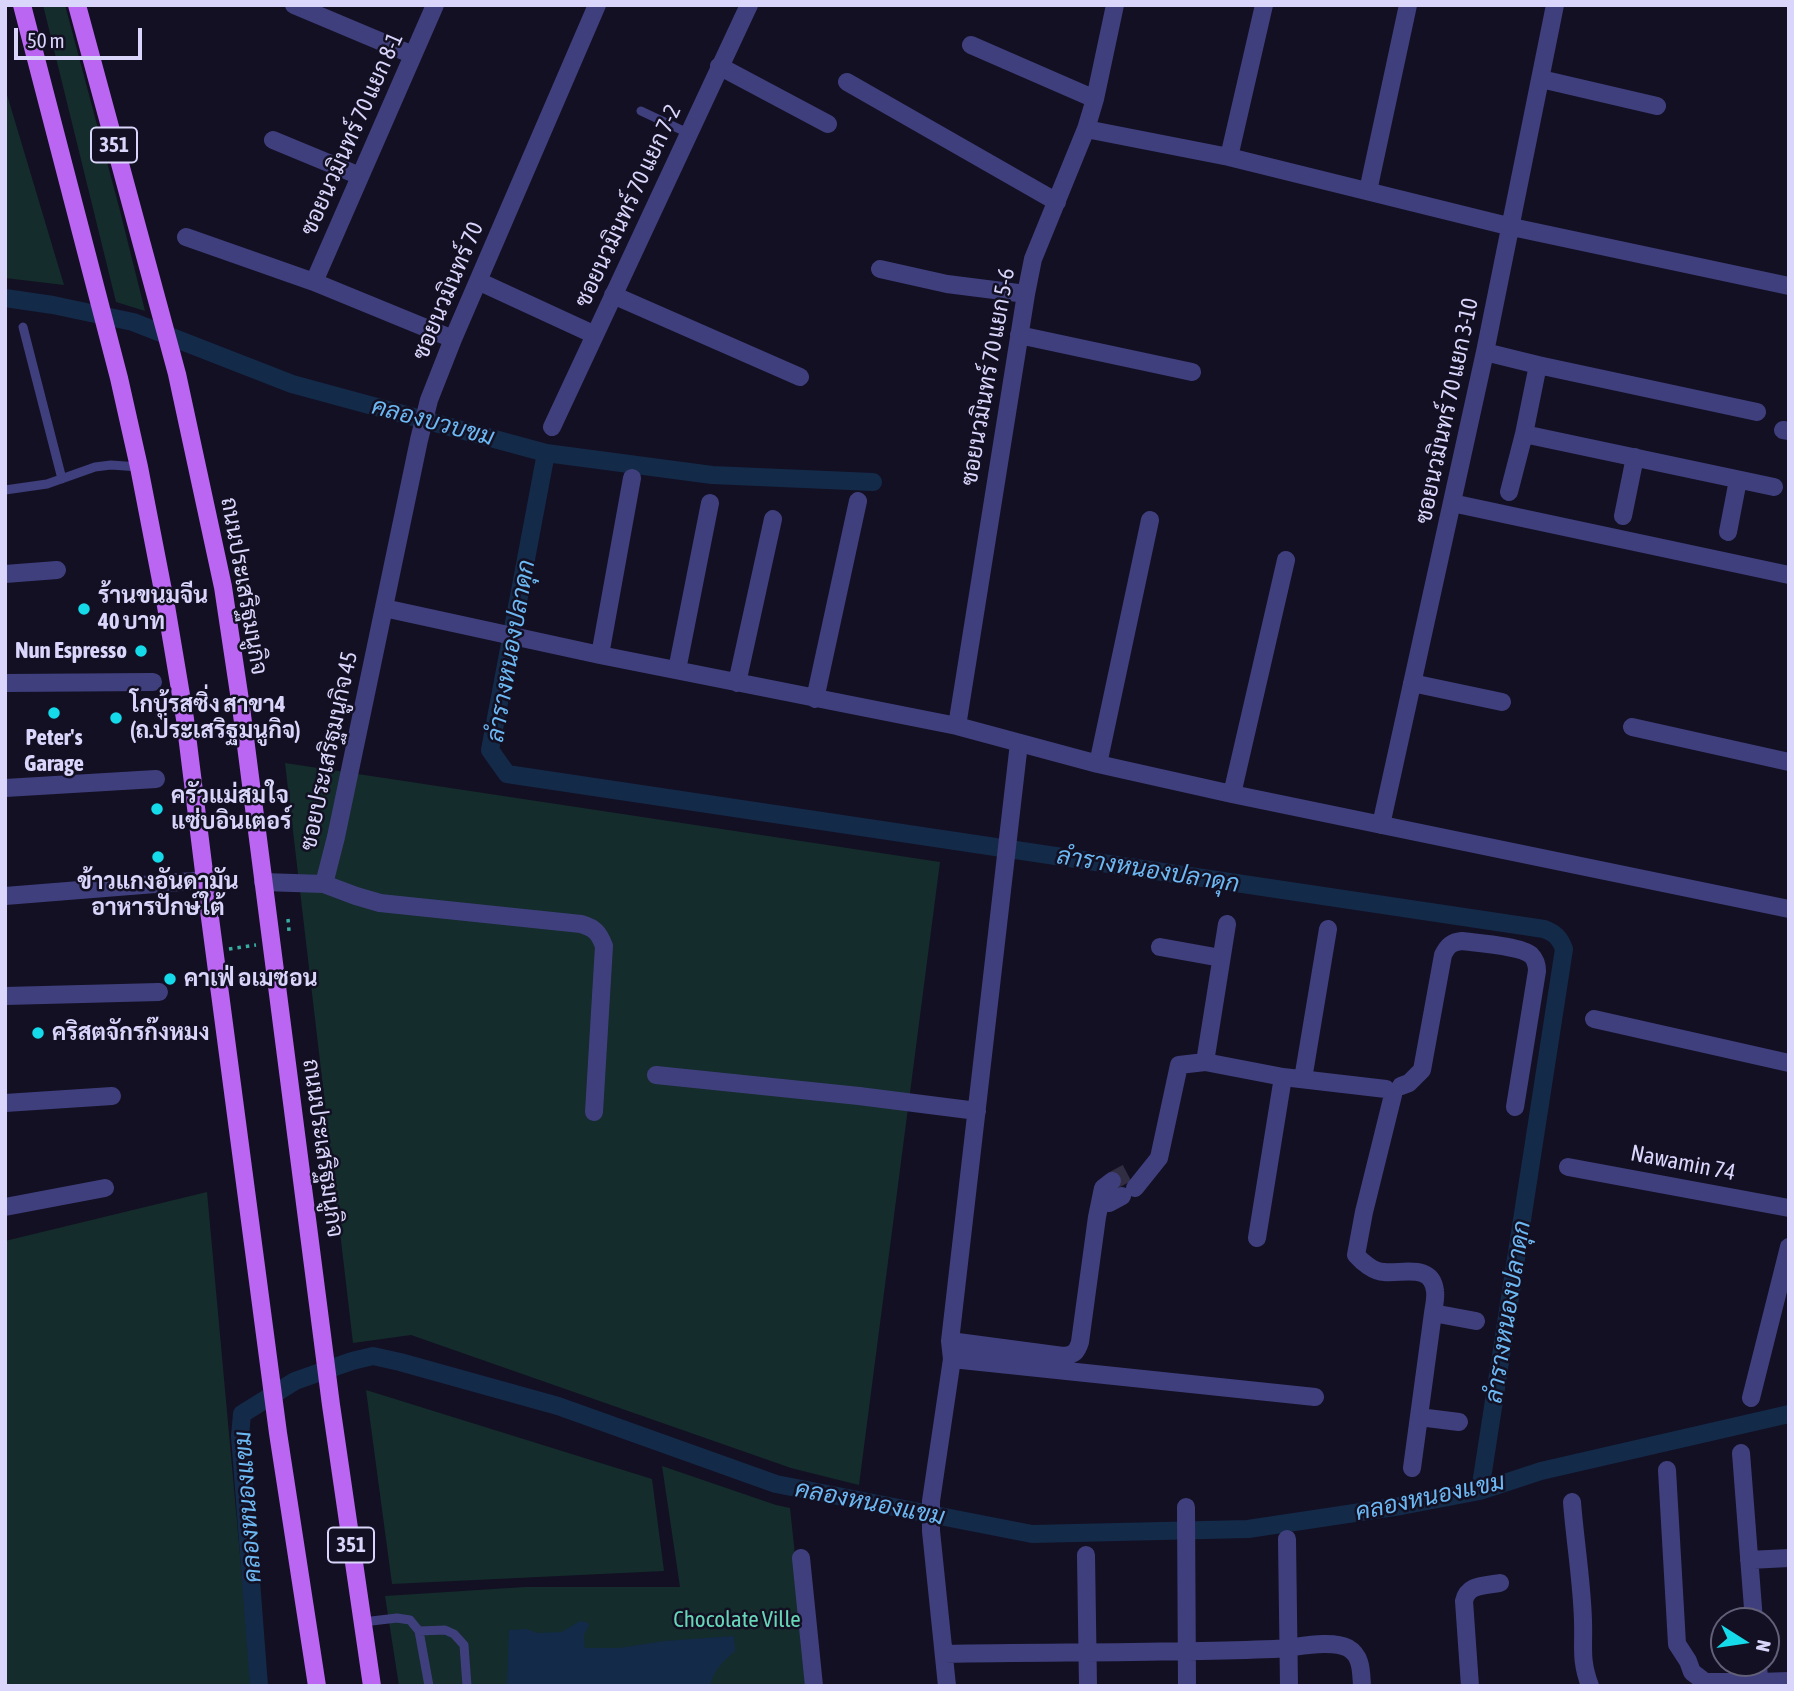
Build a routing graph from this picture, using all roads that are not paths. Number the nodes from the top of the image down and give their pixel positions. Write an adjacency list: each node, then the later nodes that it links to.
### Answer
1 (22, 5): 47 (main road, 351)
2 (77, 5): 84 (main road, ถนนประเสริฐมนูกิจ / 351)
3 (294, 5): 12 (street)
4 (435, 5): 12 (street, ซอยนวมินทร์ 70 แยก 8-1)
5 (597, 5): 30 (street, ซอยนวมินทร์ 70)
6 (749, 5): 13 (street, ซอยนวมินทร์ 70 แยก 7-2)
7 (1115, 5): 16 (street, ซอยนวมินทร์ 70 แยก 5-6)
8 (1264, 5): 23 (street)
9 (1408, 5): 25 (street)
10 (1555, 5): 14 (street, ซอยนวมินทร์ 70 แยก 3-10)
11 (971, 45): 16 (street)
12 (413, 55): 24 (street, ซอยนวมินทร์ 70 แยก 8-1)
13 (719, 66): 19 (street); 21 (street, ซอยนวมินทร์ 70 แยก 7-2)
14 (1541, 79): 17 (street); 27 (street, ซอยนวมินทร์ 70 แยก 3-10)
15 (847, 82): 26 (street)
16 (1095, 99): 20 (street, ซอยนวมินทร์ 70 แยก 5-6)
17 (1657, 106)
18 (641, 111): 21 (lane)
19 (828, 124)
20 (1086, 129): 23 (street); 26 (street, ซอยนวมินทร์ 70 แยก 5-6)
21 (688, 133): 34 (street, ซอยนวมินทร์ 70 แยก 7-2)
22 (273, 140): 24 (street)
23 (1229, 157): 25 (street)
24 (360, 176): 31 (street, ซอยนวมินทร์ 70 แยก 8-1)
25 (1368, 191): 27 (street)
26 (1057, 202): 33 (street, ซอยนวมินทร์ 70 แยก 5-6)
27 (1512, 226): 32 (street); 39 (street, ซอยนวมินทร์ 70 แยก 3-10)
28 (186, 237): 31 (street)
29 (880, 269): 33 (street)
30 (478, 281): 36 (street); 38 (street, ซอยนวมินทร์ 70)
31 (314, 282): 38 (street)
32 (1789, 286)
33 (1026, 294): 37 (street, ซอยนวมินทร์ 70 แยก 5-6)
34 (613, 295): 36 (street, ซอยนวมินทร์ 70 แยก 7-2); 42 (street)
35 (23, 327): 49 (lane)
36 (595, 335): 44 (street, ซอยนวมินทร์ 70 แยก 7-2)
37 (1019, 335): 41 (street); 74 (street, ซอยนวมินทร์ 70 แยก 5-6)
38 (453, 339): 65 (street, ซอยนวมินทร์ 70)
39 (1485, 352): 40 (street); 56 (street, ซอยนวมินทร์ 70 แยก 3-10)
40 (1538, 365): 43 (street); 45 (street)
41 (1192, 372)
42 (800, 377)
43 (1758, 412)
44 (552, 427)
45 (1524, 434): 46 (street); 53 (street)
46 (1634, 457): 50 (street); 57 (street)
47 (139, 467): 49 (lane); 83 (main road, 351)
48 (632, 478): 66 (street)
49 (62, 479): 52 (lane)
50 (1738, 480): 51 (street); 60 (street)
51 (1774, 487)
52 (5, 490)
53 (1509, 492)
54 (858, 501): 72 (street)
55 (710, 503): 67 (street)
56 (1452, 503): 64 (street); 71 (street, ซอยนวมินทร์ 70 แยก 3-10)
57 (1623, 516)
58 (773, 519): 69 (street)
59 (1150, 520): 78 (street)
60 (1728, 532)
61 (1286, 560): 81 (street)
62 (57, 570): 63 (street)
63 (5, 574)
64 (1789, 575)
65 (384, 608): 66 (street); 85 (street, ซอยประเสริฐมนูกิจ 45)
66 (600, 655): 67 (street)
67 (677, 670): 69 (street)
68 (153, 682): 70 (street)
69 (737, 682): 72 (street)
70 (5, 683)
71 (1412, 683): 73 (street); 82 (street, ซอยนวมินทร์ 70 แยก 3-10)
72 (815, 699): 74 (street)
73 (1502, 702)
74 (957, 726): 76 (street)
75 (1632, 727): 77 (street)
76 (1019, 743): 78 (street); 104 (street)
77 (1789, 761)
78 (1098, 764): 81 (street)
79 (156, 779): 80 (street)
80 (5, 788)
81 (1233, 794): 82 (street)
82 (1381, 825): 87 (street)
83 (205, 880): 86 (street); 141 (main road, 351)
84 (263, 882): 85 (street, ซอยประเสริฐมนูกิจ 45); 131 (main road, ถนนประเสริฐมนูกิจ / 351)
85 (324, 884): 105 (street)
86 (5, 896)
87 (1789, 909)
88 (1227, 924): 91 (street)
89 (1328, 929): 99 (street)
90 (1160, 947): 91 (street)
91 (1221, 958): 95 (street)
92 (159, 992): 93 (street)
93 (5, 996)
94 (1594, 1020): 96 (street)
95 (1205, 1062): 98 (street); 114 (street)
96 (1789, 1063)
97 (656, 1074): 104 (street)
98 (1283, 1077): 99 (street); 110 (street)
99 (1303, 1079): 100 (street)
100 (1394, 1090): 103 (street); 112 (street)
101 (112, 1096): 102 (street)
102 (5, 1103)
103 (1515, 1107)
104 (977, 1111): 114 (street)
105 (594, 1112)
106 (1568, 1167): 109 (street, Nawamin 74)
107 (105, 1188): 108 (street)
108 (5, 1207)
109 (1789, 1208)
110 (1256, 1238)
111 (1789, 1247): 116 (street)
112 (1433, 1313): 113 (street); 117 (street)
113 (1476, 1321)
114 (951, 1350): 115 (street); 136 (street)
115 (1315, 1397)
116 (1751, 1398)
117 (1419, 1417): 118 (street); 120 (street)
118 (1459, 1422)
119 (1741, 1452): 128 (street)
120 (1412, 1468)
121 (1667, 1470): 140 (street)
122 (1572, 1502): 152 (street)
123 (1185, 1514): 135 (street)
124 (1287, 1539): 133 (street)
125 (1086, 1555): 134 (street)
126 (801, 1558): 145 (street)
127 (1789, 1558): 128 (street)
128 (1749, 1560): 130 (street)
129 (1500, 1583): 151 (street)
130 (1753, 1607)
131 (363, 1622): 132 (lane); 142 (main road, ถนนประเสริฐมนูกิจ / 351)
132 (419, 1631): 143 (lane); 144 (lane)
133 (1289, 1648): 135 (street); 149 (street); 150 (street)
134 (1088, 1651): 135 (street); 136 (street); 147 (street)
135 (1187, 1652): 148 (street)
136 (944, 1654): 146 (street)
137 (1759, 1677): 139 (street)
138 (1789, 1681): 139 (street)
139 (1759, 1682): 140 (street)
140 (1705, 1684)
141 (317, 1686)
142 (372, 1686)
143 (429, 1686)
144 (467, 1686)
145 (814, 1686)
146 (947, 1686)
147 (1088, 1686)
148 (1187, 1686)
149 (1289, 1686)
150 (1362, 1686)
151 (1470, 1686)
152 (1590, 1686)

